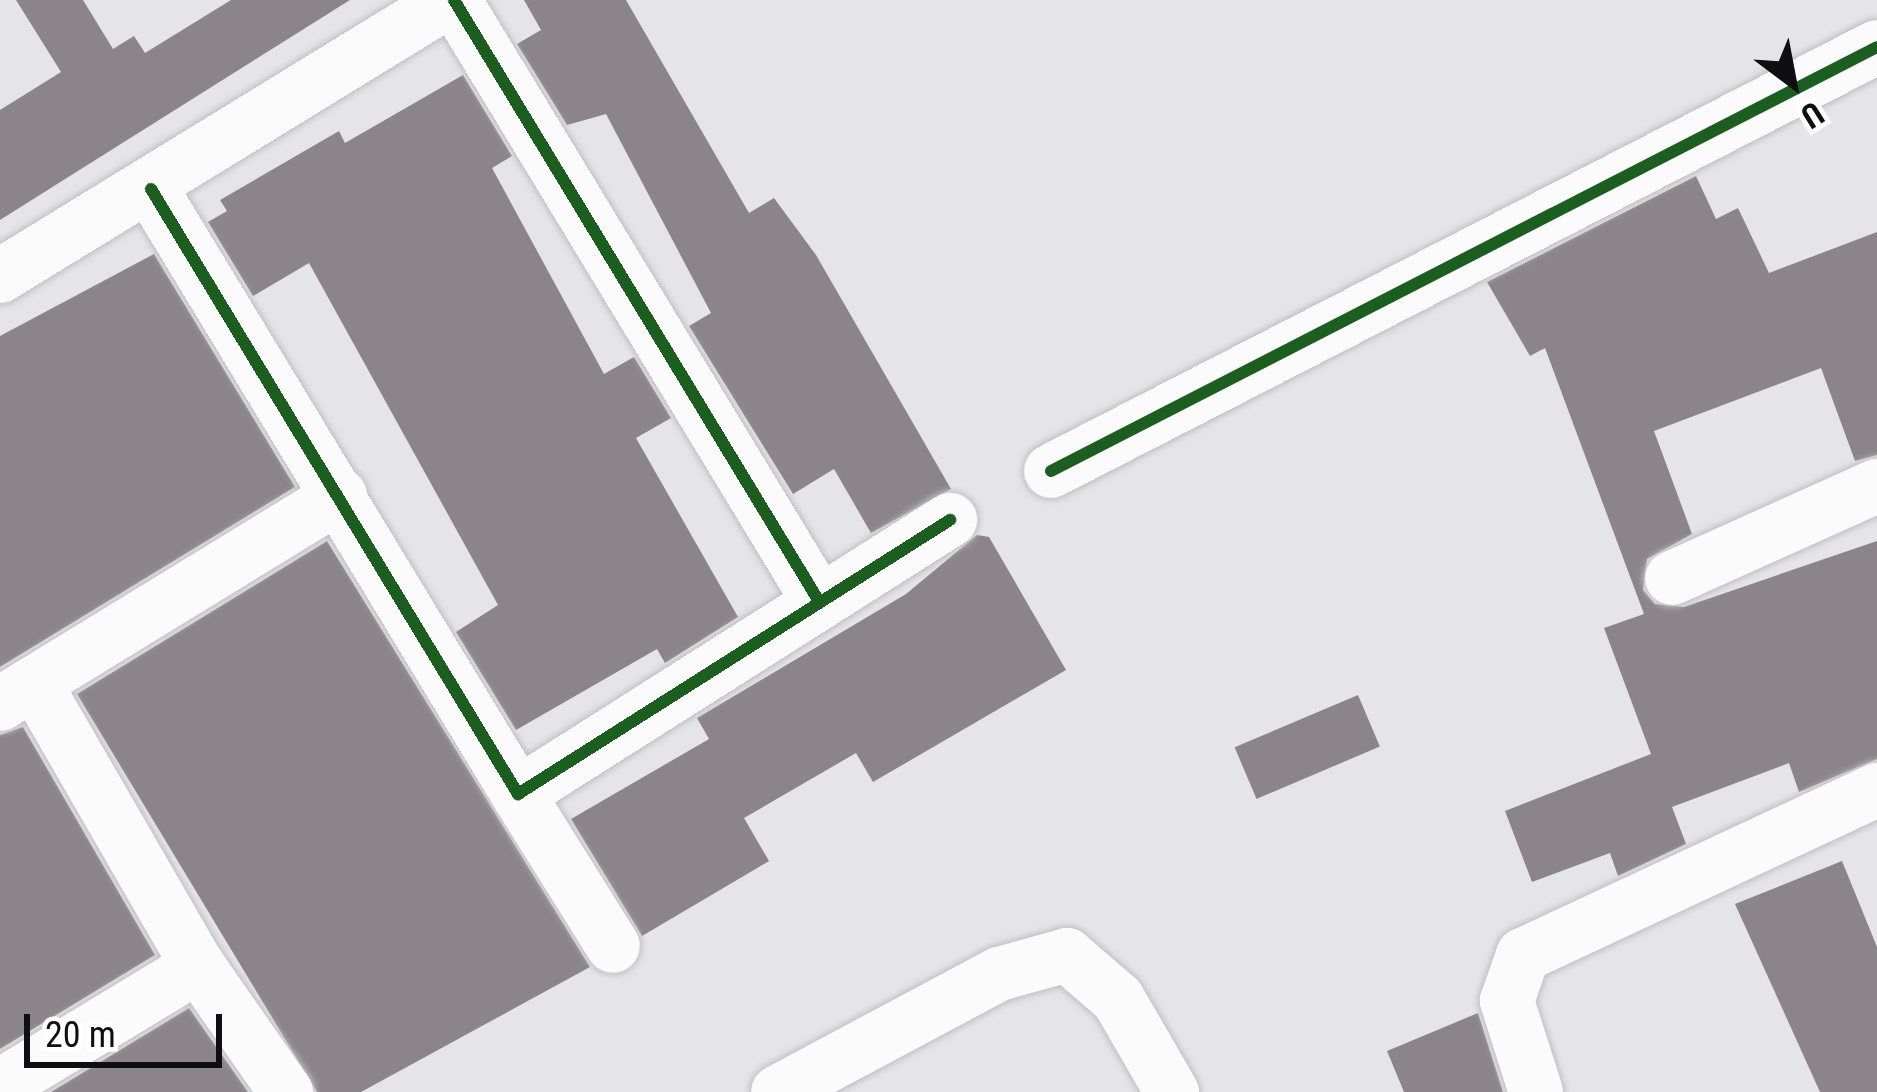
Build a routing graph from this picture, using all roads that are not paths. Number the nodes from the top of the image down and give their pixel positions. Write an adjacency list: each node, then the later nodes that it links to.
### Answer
1 (452, 0): 3 (street); 10 (street)
2 (1877, 47): 5 (street)
3 (151, 189): 4 (street); 7 (street)
4 (0, 276)
5 (1052, 471)
6 (1877, 486): 9 (street)
7 (340, 496): 11 (street); 13 (street)
8 (950, 520): 10 (street)
9 (1672, 578)
10 (820, 603): 13 (street)
11 (17, 694): 15 (street)
12 (1877, 790): 20 (street)
13 (518, 794): 14 (street)
14 (613, 946)
15 (198, 966): 16 (street); 17 (street)
16 (0, 1086)
17 (286, 1092)
18 (778, 1092): 19 (street)
19 (1172, 1092)
20 (1536, 1092)

